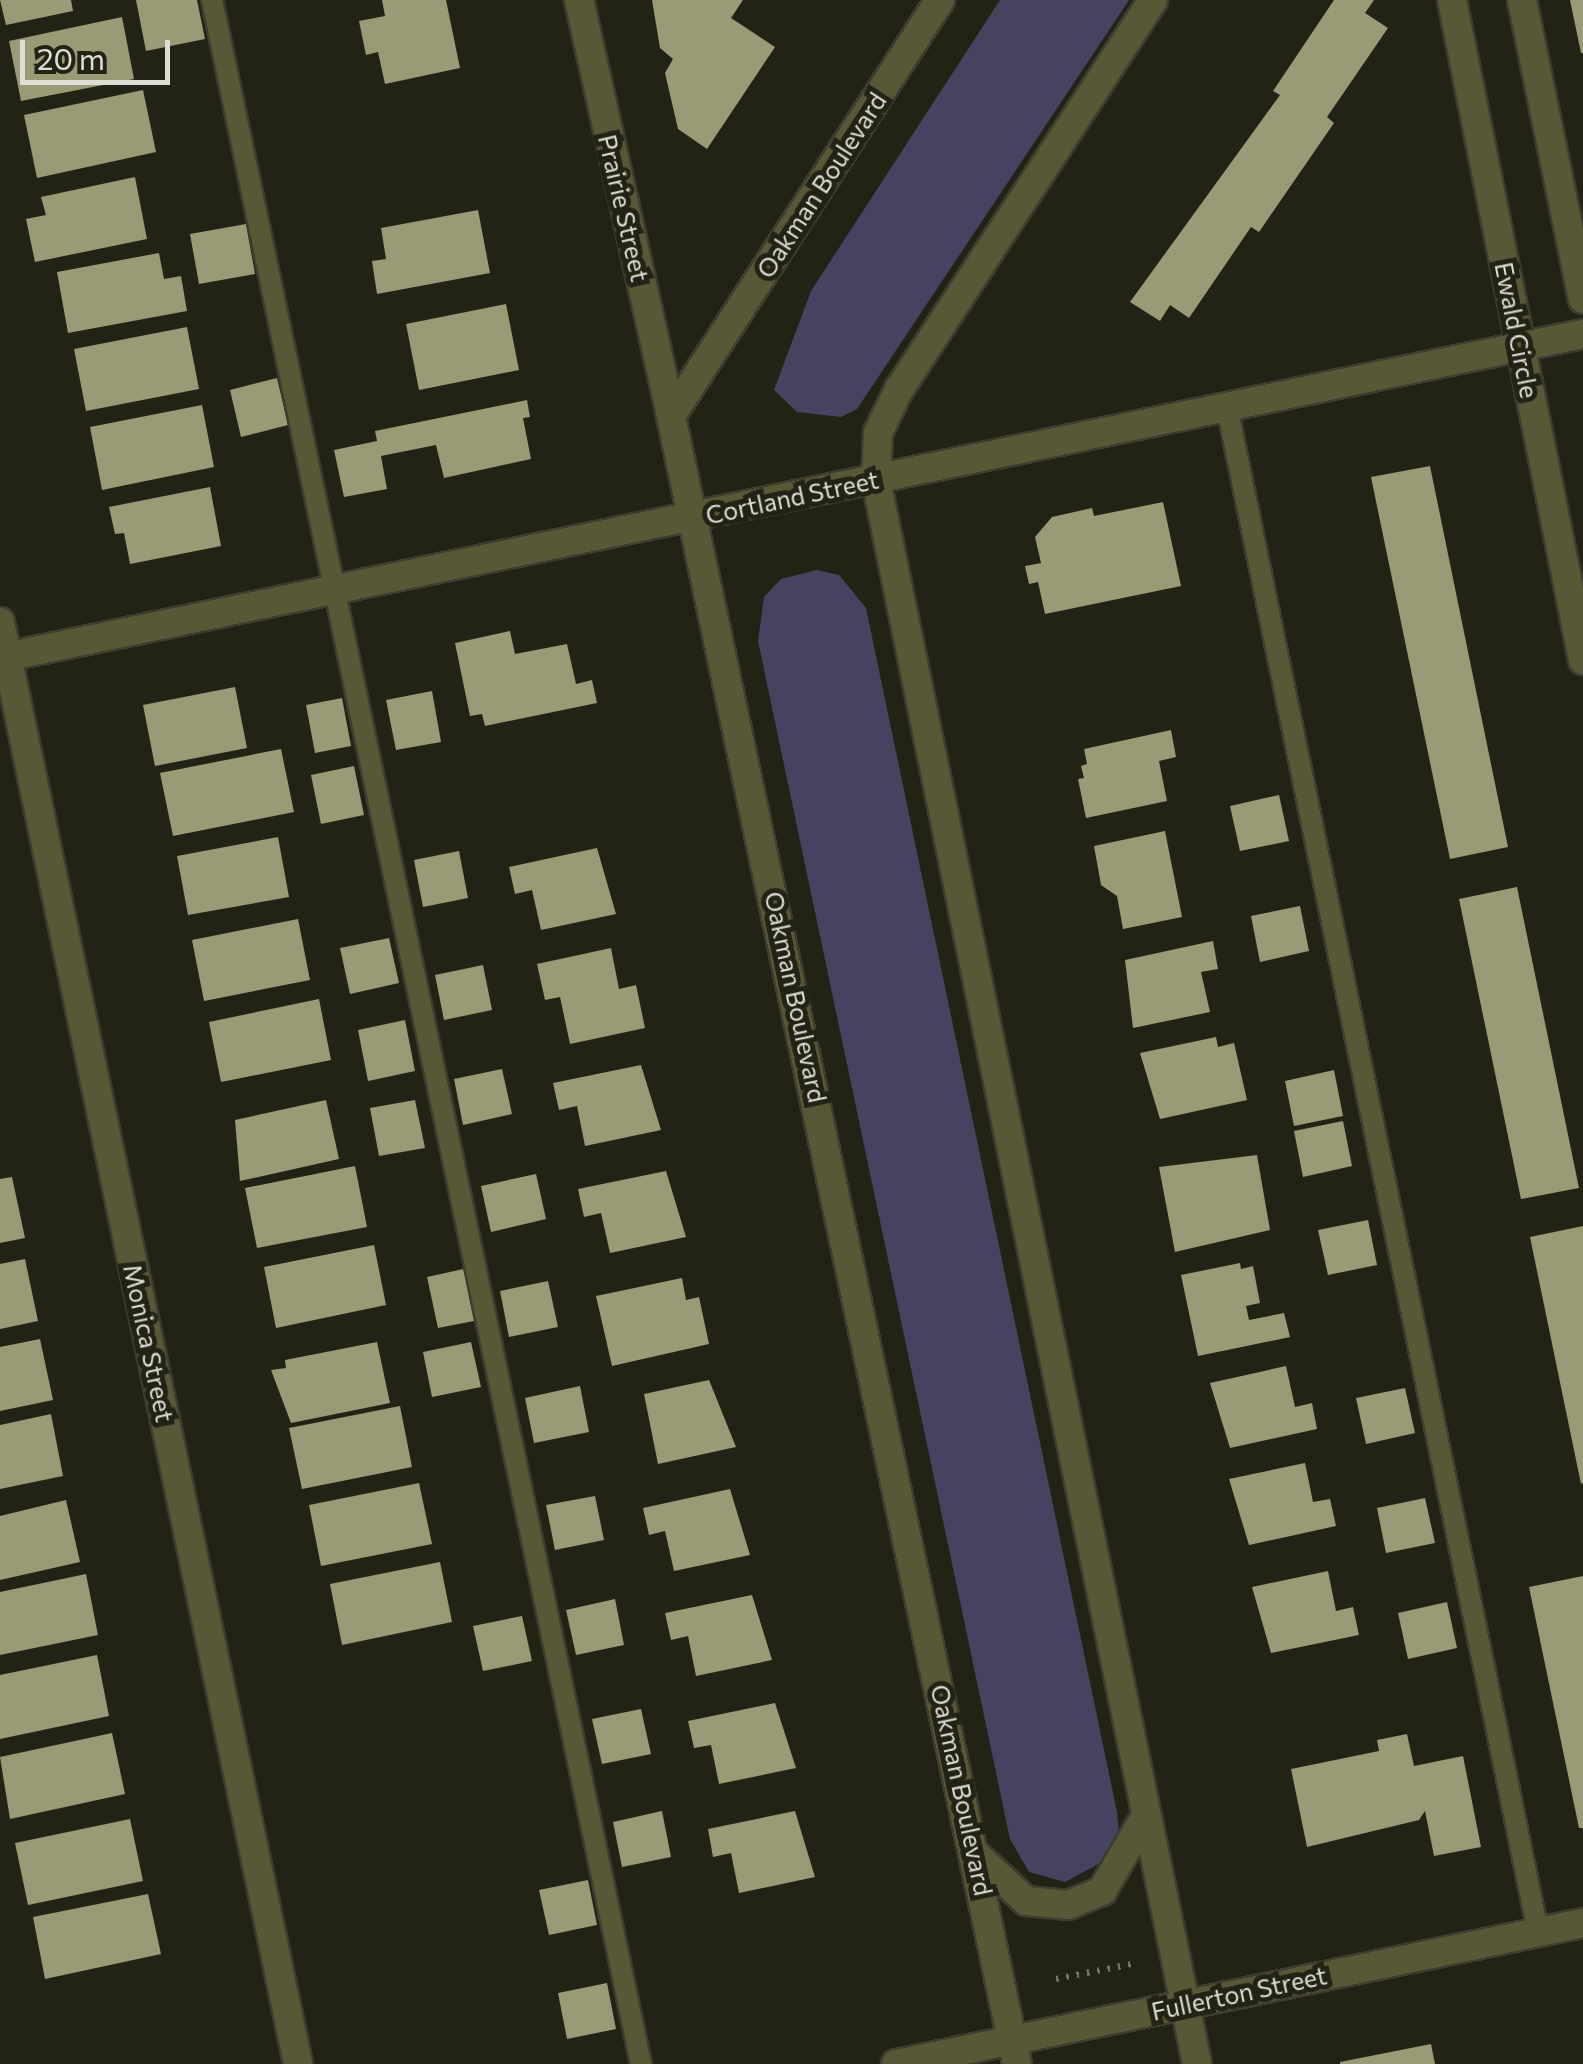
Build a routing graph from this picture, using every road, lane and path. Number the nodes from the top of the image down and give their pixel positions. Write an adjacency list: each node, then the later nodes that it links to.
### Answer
1 (212, 0): 14 (lane)
2 (578, 0): 11 (street, Prairie Street)
3 (940, 0): 11 (street, Oakman Boulevard)
4 (1154, 0): 12 (street)
5 (1452, 0): 9 (street, Ewald Circle)
6 (1522, 0): 7 (street)
7 (1583, 299)
8 (1583, 334): 9 (street, Cortland Street)
9 (1520, 347): 10 (street, Cortland Street); 17 (street, Ewald Circle)
10 (1227, 407): 12 (street, Cortland Street); 21 (lane)
11 (671, 416): 13 (street, Oakman Boulevard)
12 (876, 480): 13 (street, Cortland Street); 18 (street)
13 (694, 517): 14 (street, Cortland Street); 19 (street, Oakman Boulevard)
14 (338, 589): 16 (street, Cortland Street); 27 (lane)
15 (0, 622): 16 (street, Monica Street)
16 (4, 657): 26 (street, Monica Street)
17 (1583, 660)
18 (1144, 1819): 19 (street); 24 (street)
19 (976, 1855): 25 (street, Oakman Boulevard)
20 (1583, 1923): 21 (street, Fullerton Street)
21 (1538, 1932): 24 (street, Fullerton Street)
22 (1132, 1964): 23 (path)
23 (1056, 1979)
24 (1185, 2005): 25 (street, Fullerton Street); 29 (street)
25 (1015, 2052): 28 (street, Fullerton Street)
26 (298, 2064)
27 (641, 2064)
28 (896, 2064)
29 (1197, 2064)

